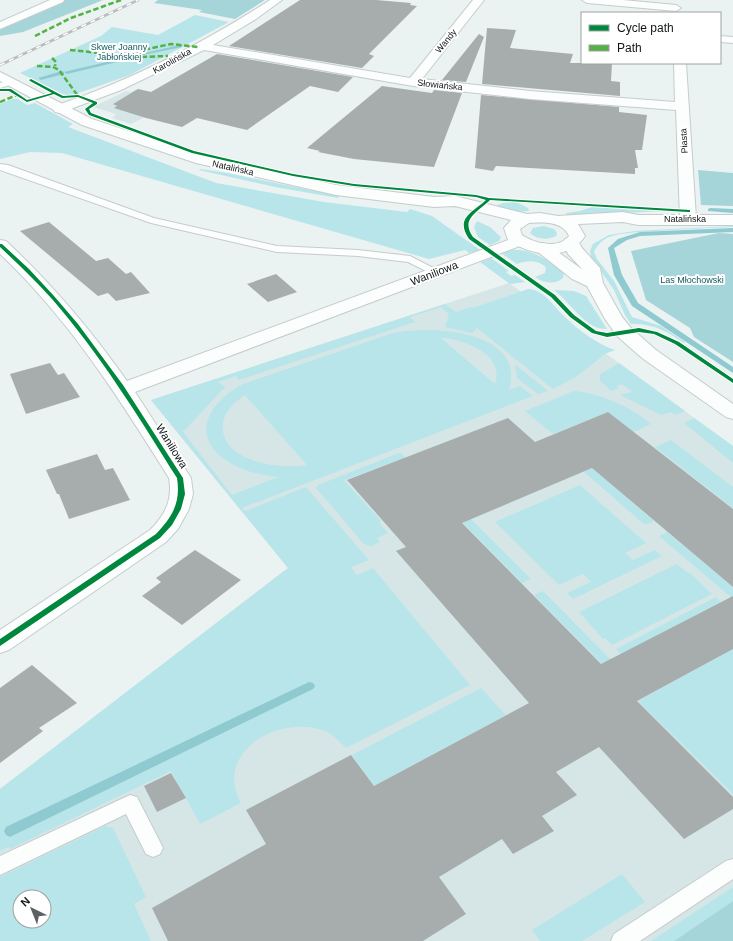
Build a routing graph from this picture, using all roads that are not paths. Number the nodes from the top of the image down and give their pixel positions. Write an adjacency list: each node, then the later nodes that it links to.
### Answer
1 (59, 0): 6 (street)
2 (278, 0): 9 (street, Karolińska)
3 (479, 0): 12 (street, Wandy)
4 (587, 0): 5 (street)
5 (677, 7)
6 (0, 26)
7 (721, 39): 8 (street)
8 (733, 40)
9 (201, 46): 12 (street, Słowiańska); 14 (street, Karolińska)
10 (680, 64): 13 (street, Piasta)
11 (4, 81): 14 (street, Natalińska)
12 (413, 82): 13 (street, Słowiańska)
13 (682, 106): 17 (street, Piasta)
14 (60, 109): 16 (street, Natalińska)
15 (0, 167): 26 (lane)
16 (434, 202): 18 (street, Natalińska); 22 (street, Natalińska)
17 (688, 218): 20 (street, Natalińska); 21 (street, Natalińska)
18 (526, 219): 19 (street, Natalińska); 22 (street)
19 (560, 220): 20 (street, Natalińska); 23 (street)
20 (638, 220): 23 (street, Natalińska)
21 (733, 220)
22 (515, 237): 25 (street, Natalińska); 26 (street, Waniliowa)
23 (574, 239): 25 (street, Natalińska); 27 (street)
24 (0, 245): 28 (street, Waniliowa)
25 (541, 248): 27 (street)
26 (436, 272): 28 (street, Waniliowa)
27 (594, 283): 29 (street)
28 (124, 389): 30 (street, Waniliowa)
29 (733, 413)
30 (0, 644)
31 (153, 848): 32 (lane)
32 (0, 866)
33 (733, 868): 34 (lane)
34 (622, 941)

